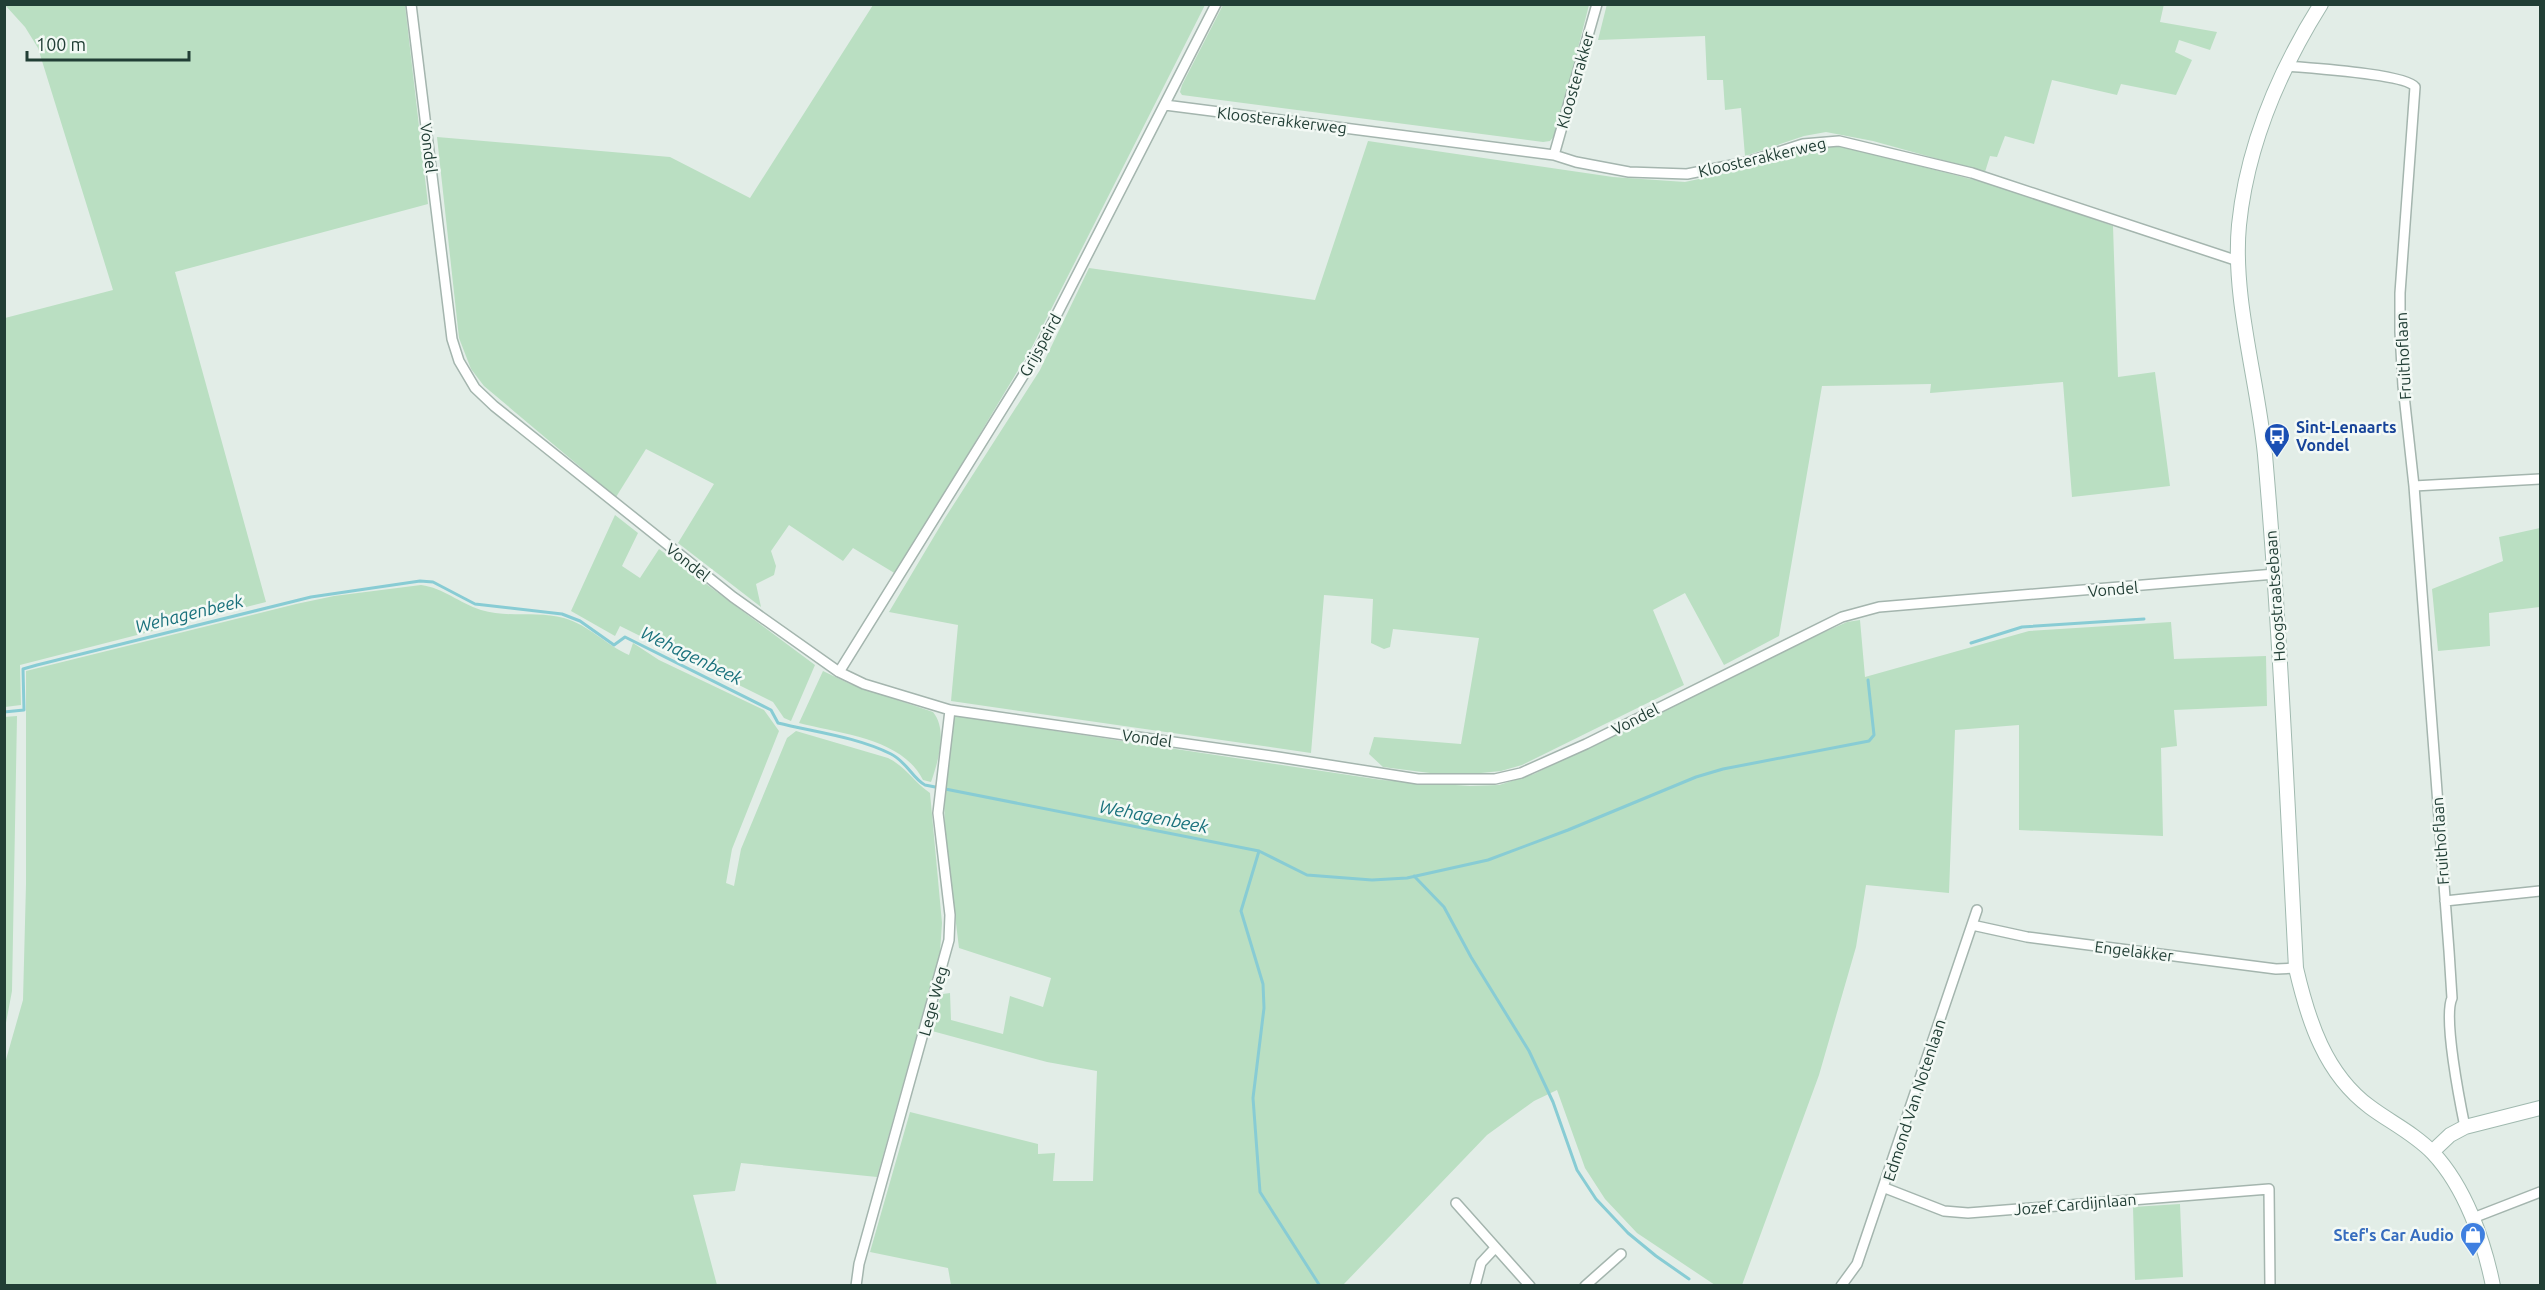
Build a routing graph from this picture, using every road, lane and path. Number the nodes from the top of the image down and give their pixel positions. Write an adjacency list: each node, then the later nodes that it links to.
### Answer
1 (411, 4): 12 (street, Vondel)
2 (1216, 4): 6 (street, Grijspeird)
3 (1596, 4): 7 (street, Kloosterakker)
4 (2321, 4): 5 (main road, Hoogstraatsebaan)
5 (2287, 66): 8 (main road, Hoogstraatsebaan); 10 (street, Fruithoflaan)
6 (1165, 105): 7 (street, Kloosterakkerweg); 12 (street, Grijspeird)
7 (1554, 155): 8 (street, Kloosterakkerweg)
8 (2238, 261): 11 (main road, Hoogstraatsebaan)
9 (2541, 479): 10 (street)
10 (2414, 486): 15 (street, Fruithoflaan)
11 (2275, 574): 13 (street, Vondel); 18 (main road, Hoogstraatsebaan)
12 (839, 672): 13 (street, Vondel)
13 (950, 710): 28 (street, Lege Weg)
14 (2541, 891): 15 (street, Fruithoflaan)
15 (2445, 901): 20 (street, Fruithoflaan)
16 (1977, 910): 17 (street, Edmond Van Notenlaan)
17 (1972, 925): 18 (street, Engelakker); 22 (street, Edmond Van Notenlaan)
18 (2296, 968): 21 (main road, Hoogstraatsebaan)
19 (2541, 1108): 20 (main road)
20 (2465, 1127): 21 (main road)
21 (2432, 1152): 25 (main road, Hoogstraatsebaan)
22 (1885, 1188): 32 (street, Edmond Van Notenlaan); 33 (street, Jozef Cardijnlaan)
23 (2541, 1192): 25 (street)
24 (1456, 1203): 26 (street)
25 (2473, 1218): 34 (main road, Hoogstraatsebaan)
26 (1495, 1248): 29 (street); 30 (street)
27 (1621, 1254): 31 (street)
28 (856, 1286)
29 (1475, 1286)
30 (1530, 1286)
31 (1586, 1286)
32 (1841, 1286)
33 (2270, 1286)
34 (2493, 1286)

